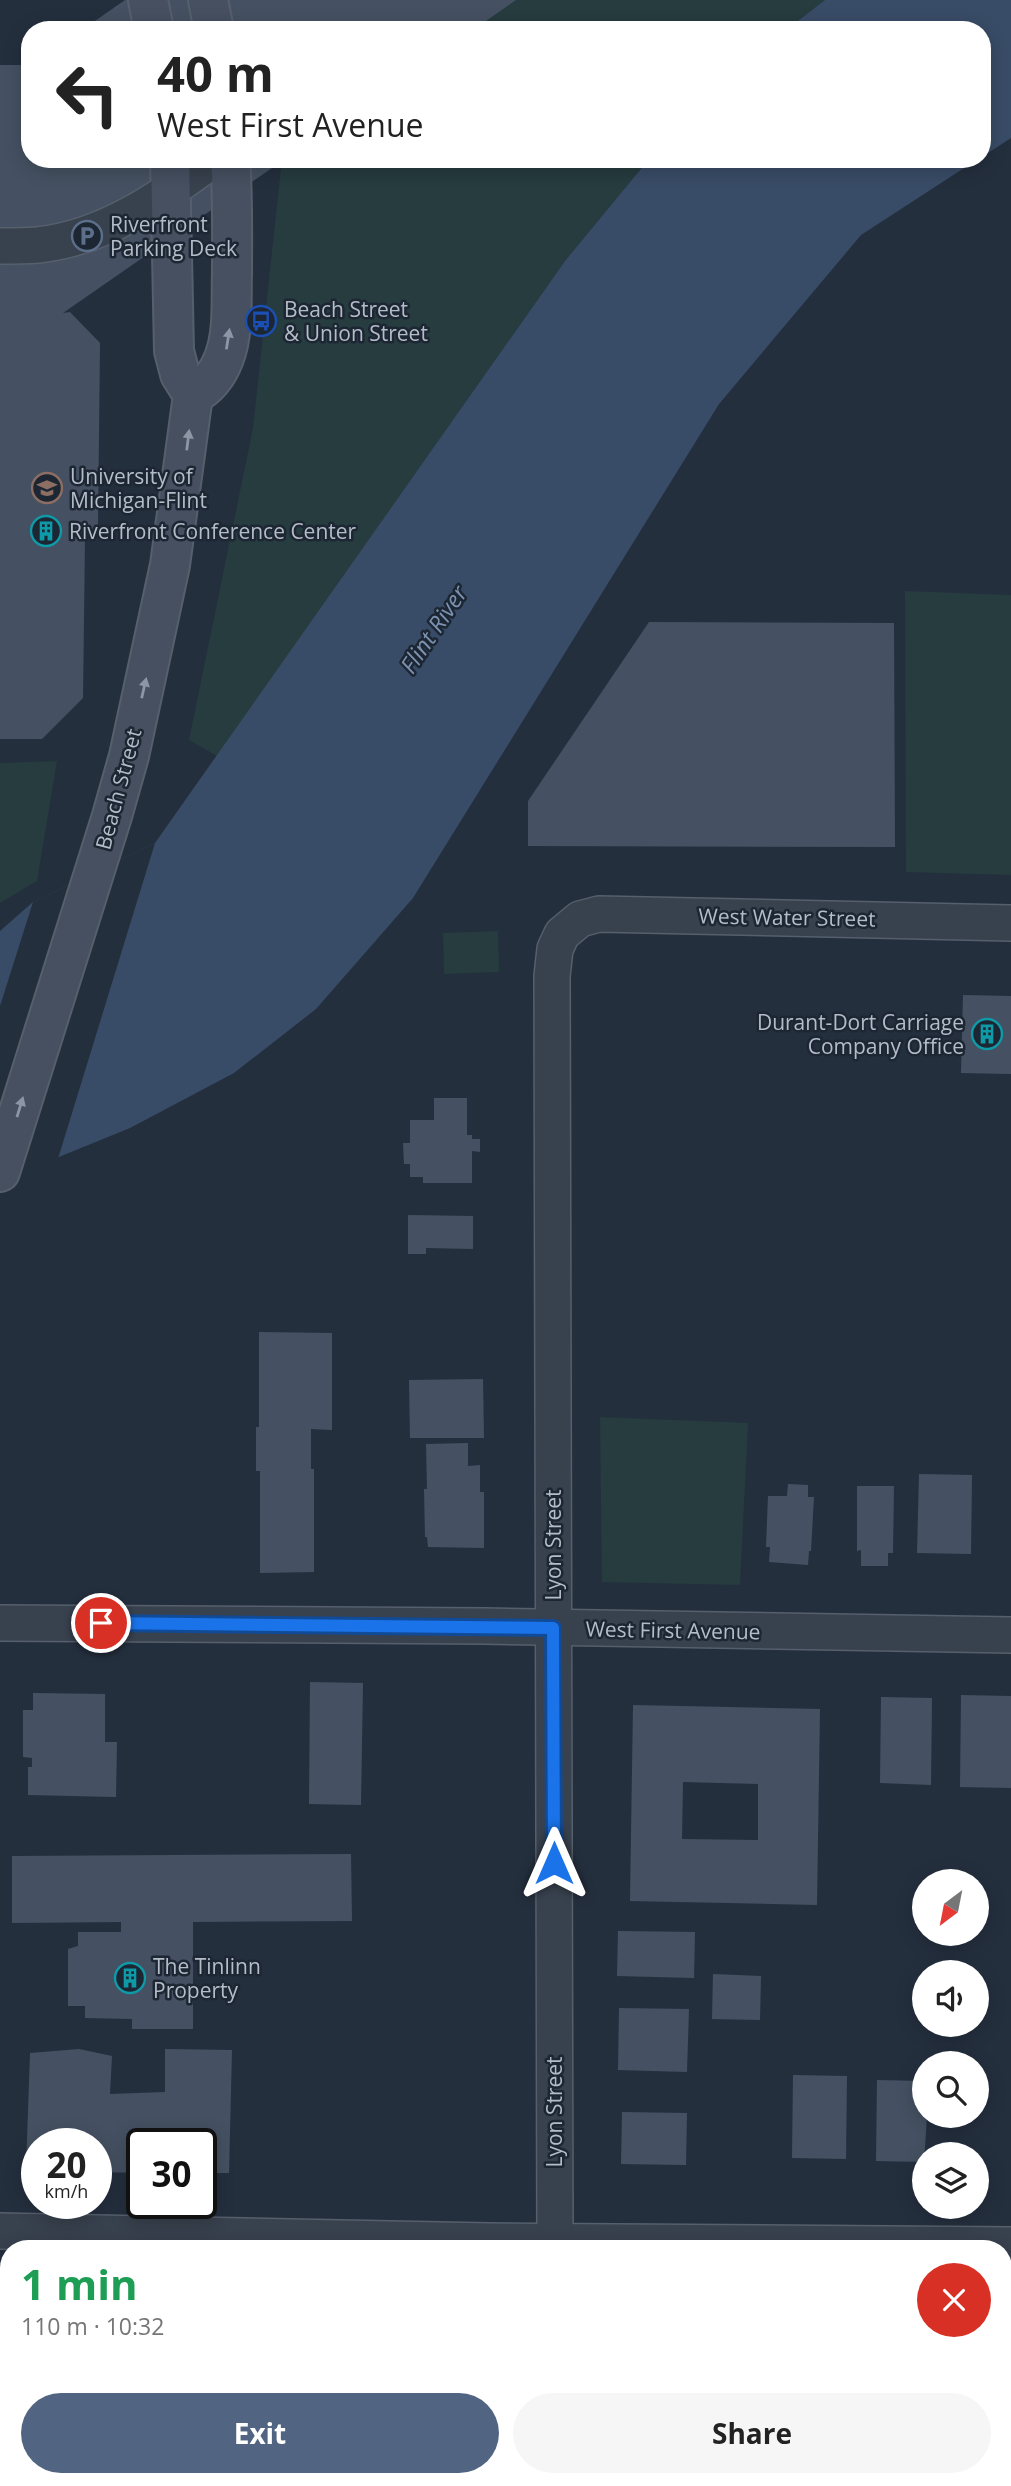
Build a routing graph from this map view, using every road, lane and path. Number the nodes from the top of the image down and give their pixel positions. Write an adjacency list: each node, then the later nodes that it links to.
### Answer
1 (148, 0): 3 (street)
2 (208, 0): 4 (street)
3 (152, 21)
4 (212, 21)
5 (189, 168): 7 (street)
6 (231, 168): 9 (street, one-way to 6)
7 (171, 174): 8 (street); 9 (street)
8 (0, 246)
9 (193, 395): 12 (street, Beach Street, one-way to 9)
10 (1011, 923): 11 (street, West Water Street)
11 (567, 929): 14 (street, Lyon Street)
12 (0, 1172)
13 (0, 1623): 14 (street, West First Avenue)
14 (553, 1628): 15 (street, West First Avenue); 18 (street, Lyon Street)
15 (1011, 1635)
16 (0, 2231): 17 (street)
17 (356, 2240)
18 (554, 2240)

